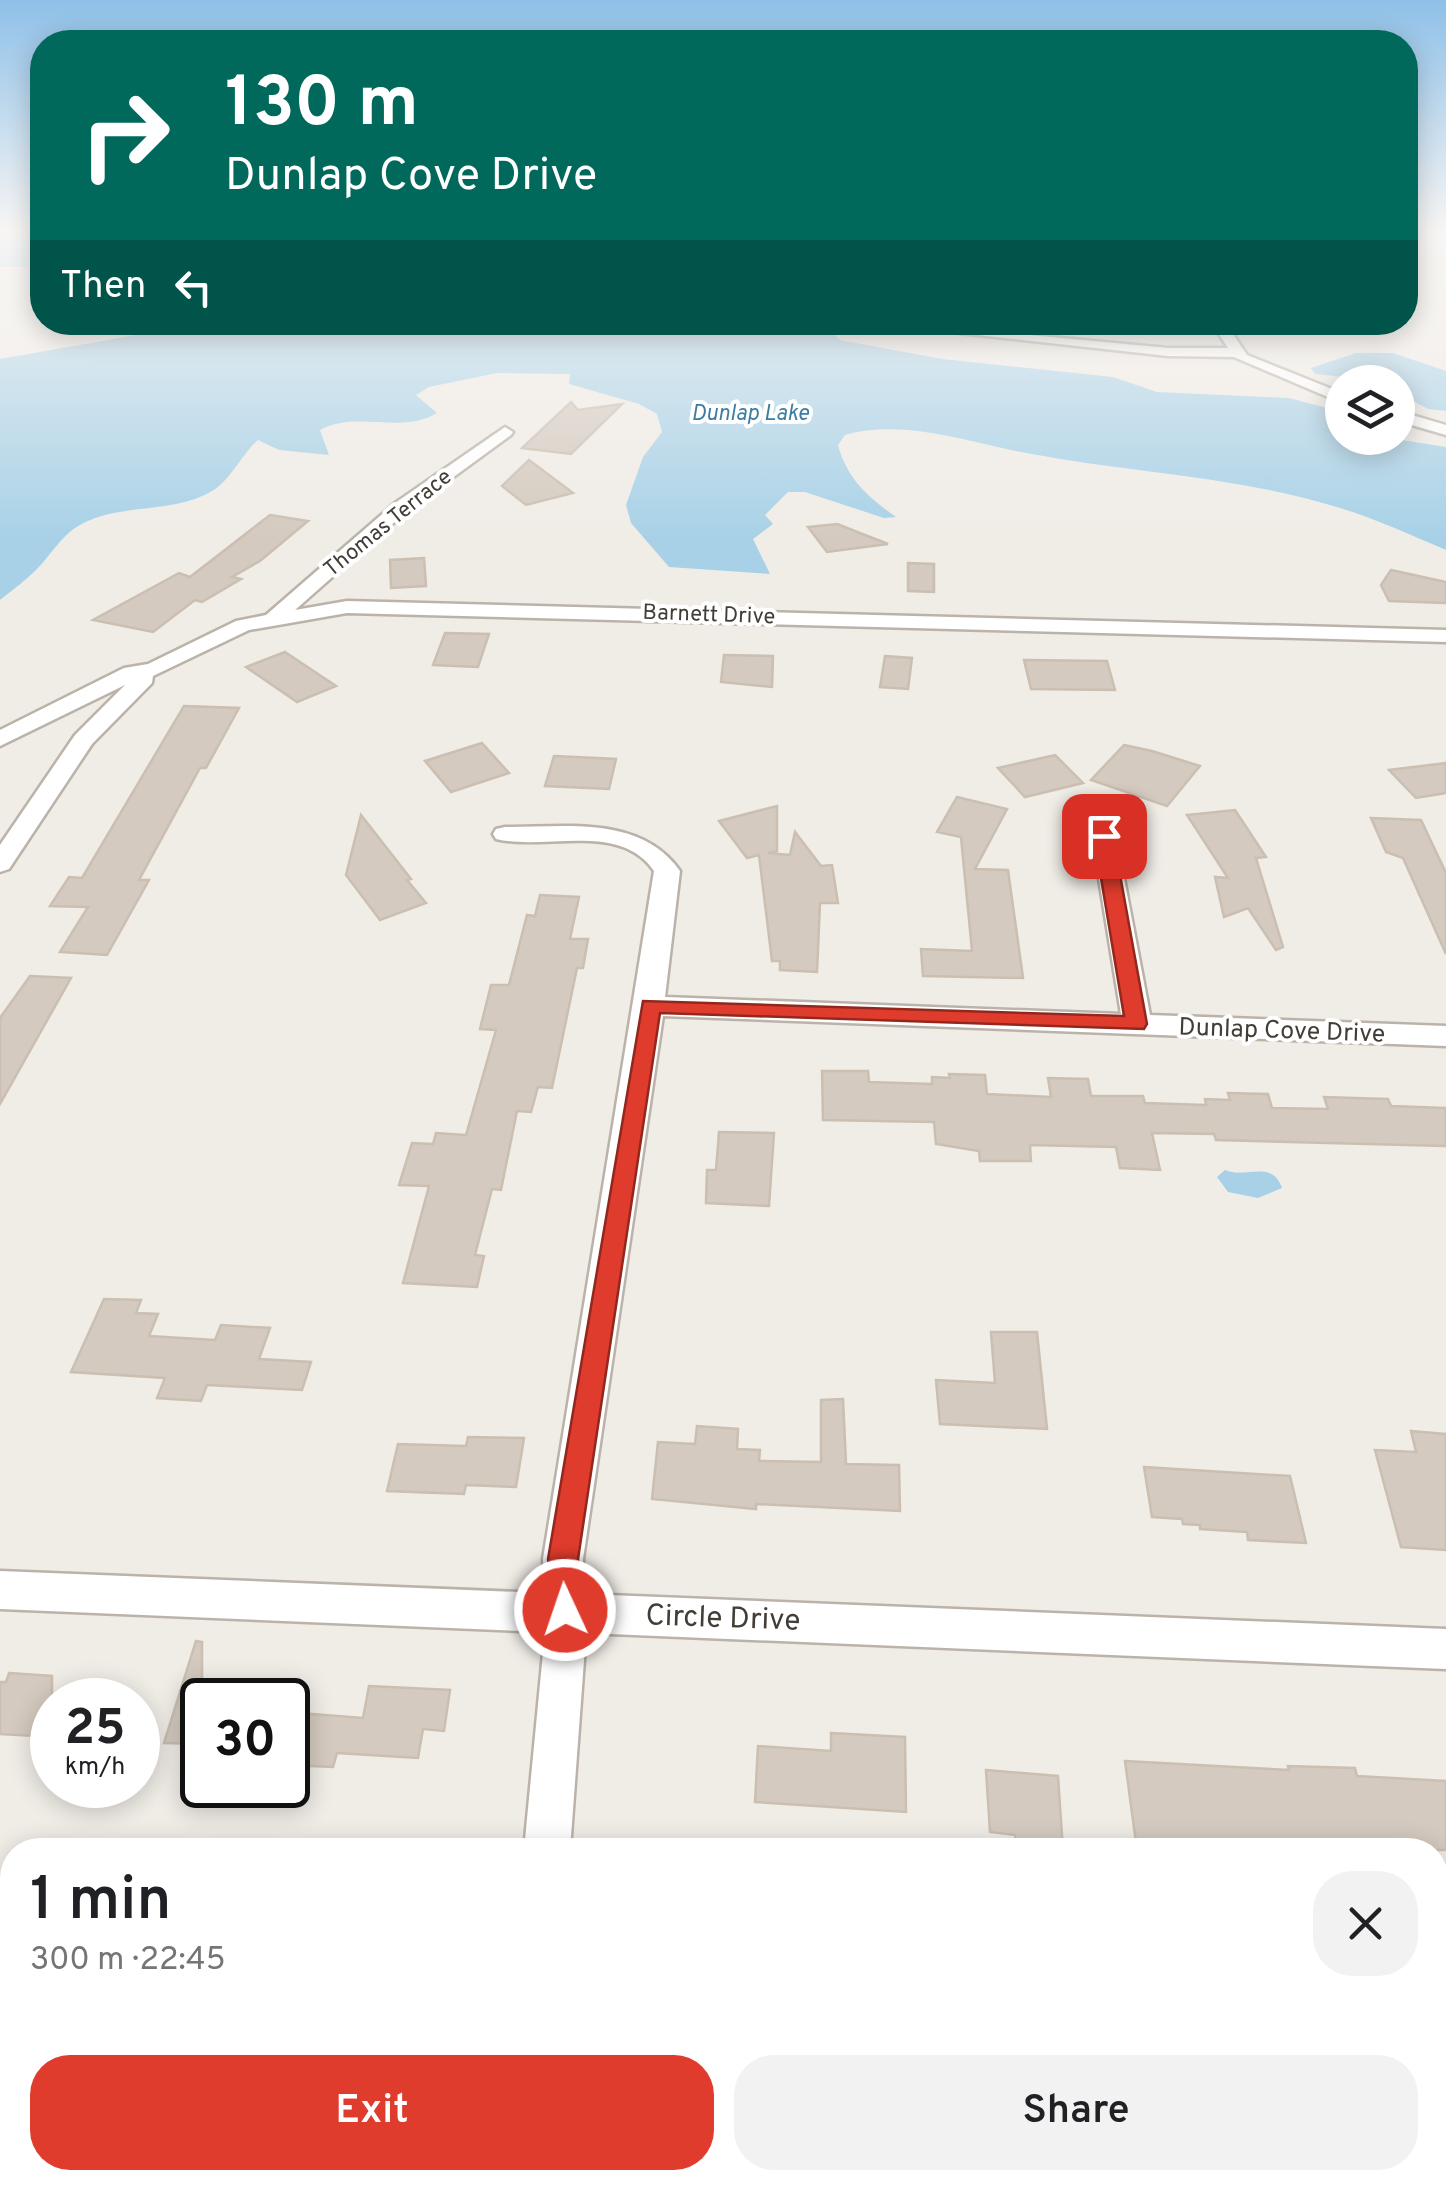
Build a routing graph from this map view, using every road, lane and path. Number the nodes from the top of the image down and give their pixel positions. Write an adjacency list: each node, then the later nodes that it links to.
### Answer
1 (987, 335): 3 (street)
2 (1226, 335): 3 (street)
3 (1237, 354): 4 (street)
4 (1325, 391)
5 (1415, 421): 6 (street)
6 (1446, 430)
7 (505, 432): 8 (street, Thomas Terrace)
8 (274, 618): 9 (street, Barnett Drive); 10 (street, Barnett Drive)
9 (1446, 636)
10 (154, 669): 11 (street, Barnett Drive); 14 (street)
11 (0, 739)
12 (506, 834): 15 (street)
13 (1104, 836): 16 (street)
14 (1, 860)
15 (650, 1006): 16 (street, Dunlap Cove Drive); 19 (street)
16 (1136, 1024): 17 (street, Dunlap Cove Drive)
17 (1446, 1036)
18 (0, 1590): 19 (street, Circle Drive)
19 (565, 1610): 20 (street, Circle Drive); 21 (street)
20 (1446, 1648)
21 (548, 1838)

